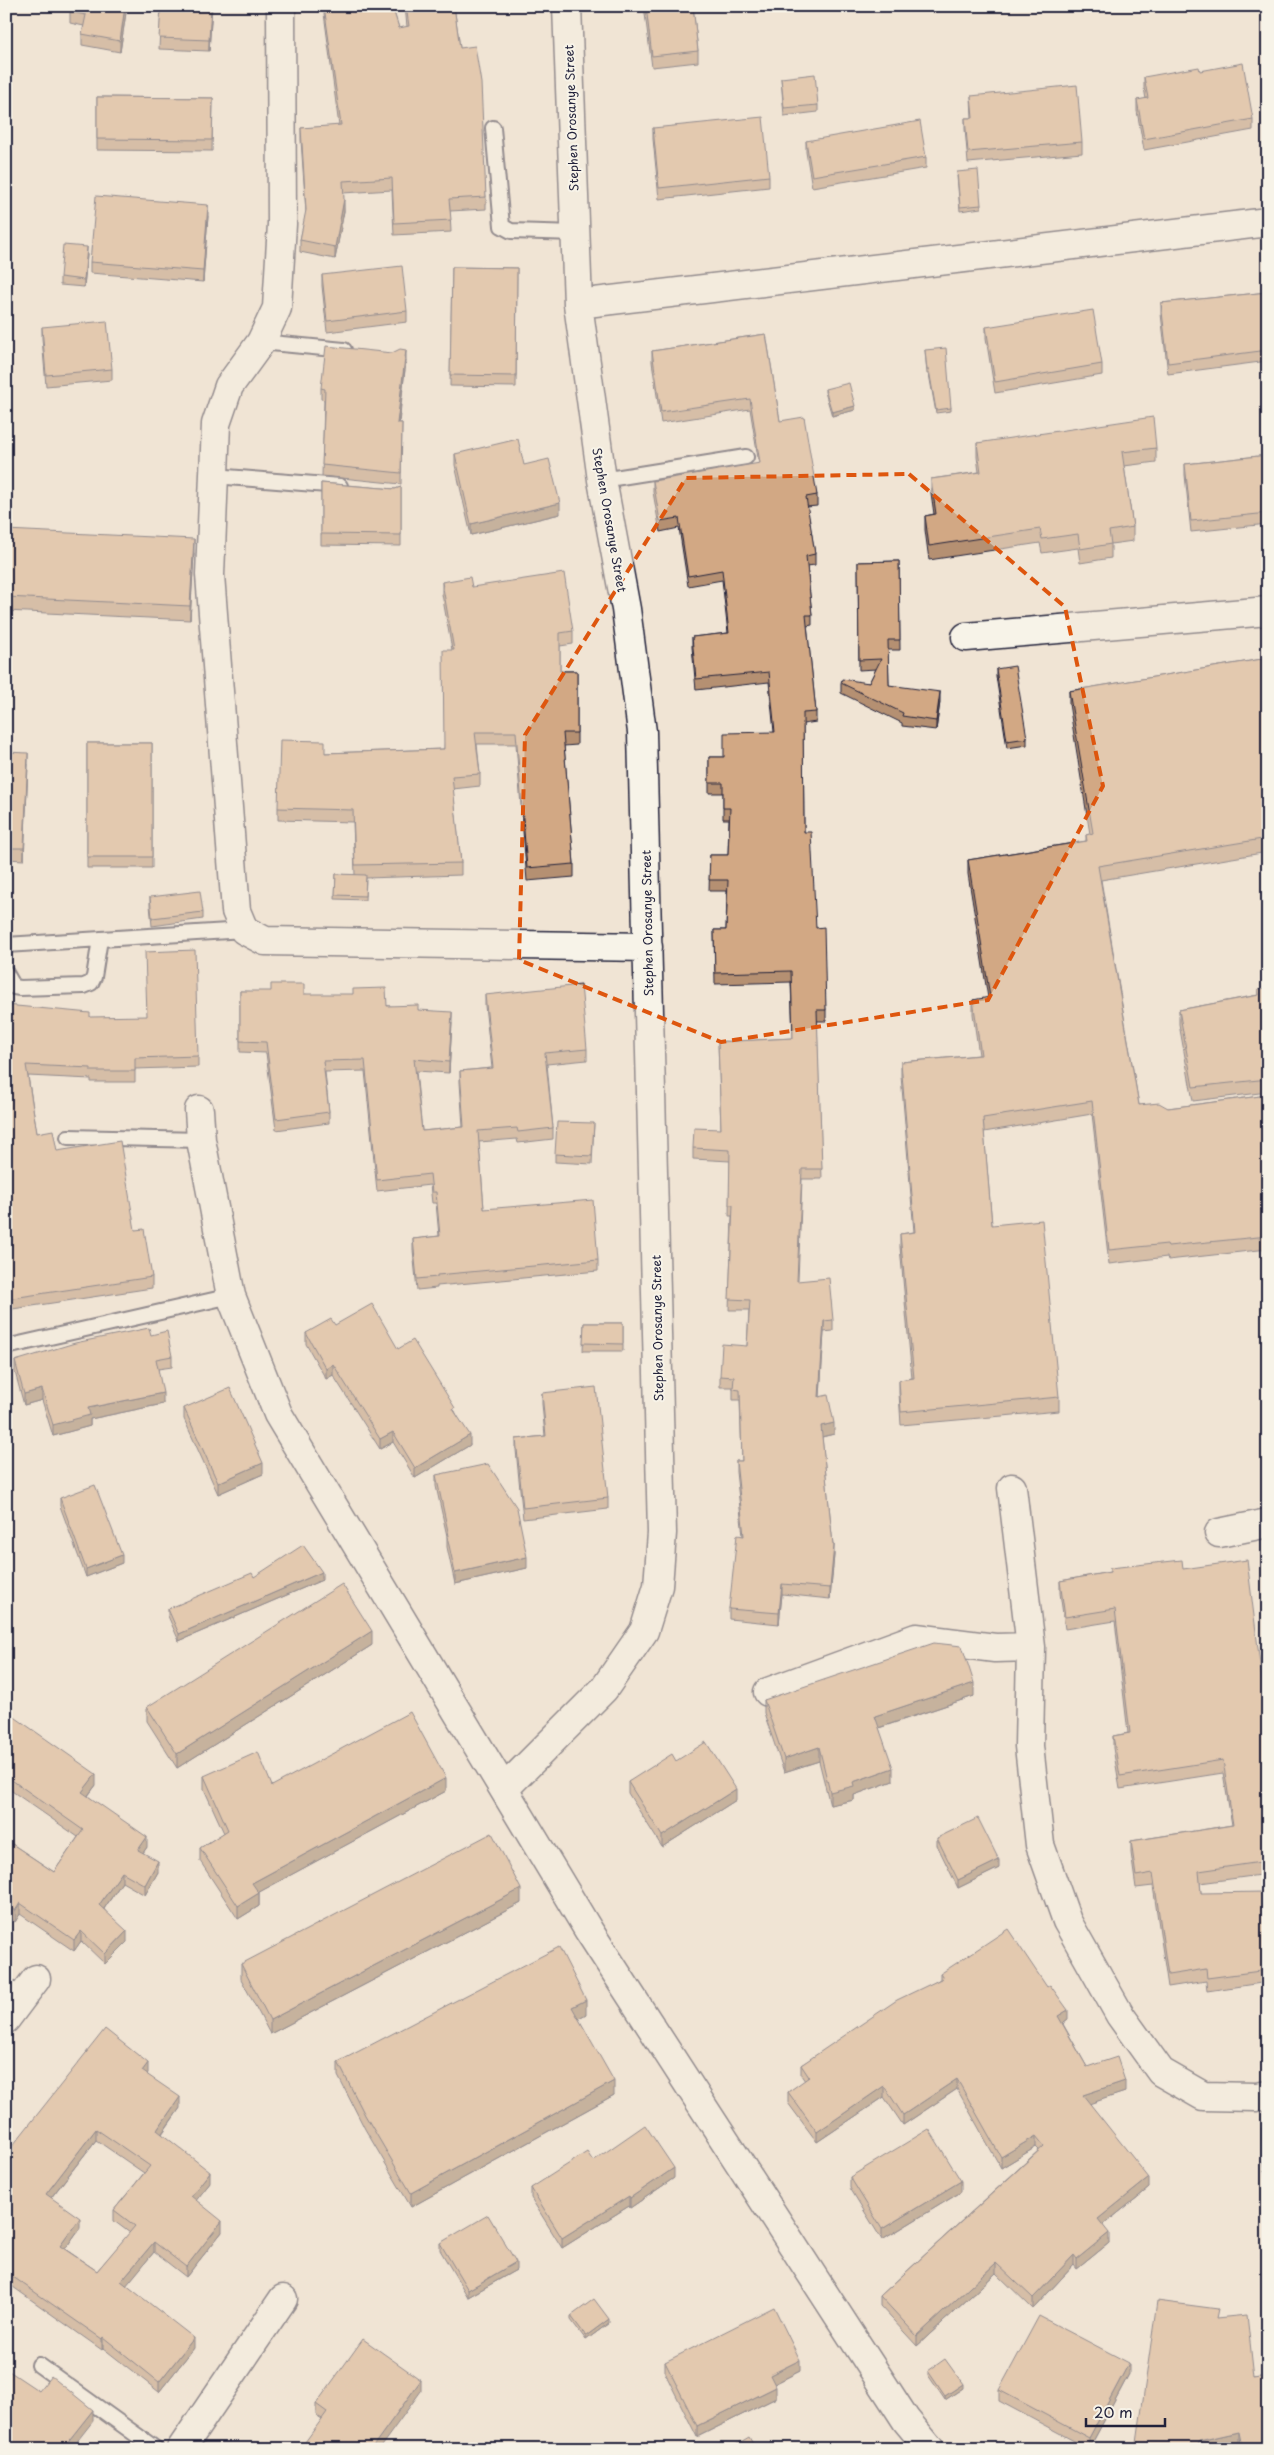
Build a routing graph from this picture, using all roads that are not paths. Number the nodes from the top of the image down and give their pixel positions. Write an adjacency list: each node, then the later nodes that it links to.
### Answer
1 (281, 6): 7 (street)
2 (567, 6): 5 (street, Stephen Orosanye Street)
3 (493, 128): 5 (lane)
4 (1268, 222): 6 (street)
5 (576, 232): 6 (street, Stephen Orosanye Street)
6 (578, 304): 11 (street, Stephen Orosanye Street)
7 (261, 342): 8 (lane); 10 (street)
8 (355, 351)
9 (746, 457): 11 (lane)
10 (214, 476): 12 (lane); 15 (street)
11 (602, 480): 18 (street, Stephen Orosanye Street)
12 (358, 488)
13 (1268, 611): 14 (street)
14 (966, 637)
15 (244, 930): 16 (lane); 18 (street)
16 (100, 940): 17 (lane); 19 (lane)
17 (6, 945)
18 (648, 946): 30 (street, Stephen Orosanye Street)
19 (6, 973)
20 (199, 1110): 22 (street)
21 (68, 1137): 22 (lane)
22 (201, 1140): 23 (street)
23 (231, 1296): 24 (lane); 30 (street)
24 (6, 1347)
25 (1012, 1488): 28 (street)
26 (1268, 1523): 27 (street)
27 (1219, 1534)
28 (1030, 1647): 29 (street); 33 (street)
29 (768, 1692)
30 (505, 1788): 38 (street)
31 (21, 1987): 32 (street)
32 (6, 2019)
33 (1268, 2095)
34 (283, 2299): 37 (street)
35 (39, 2365): 36 (lane)
36 (156, 2449)
37 (181, 2449)
38 (930, 2449)

